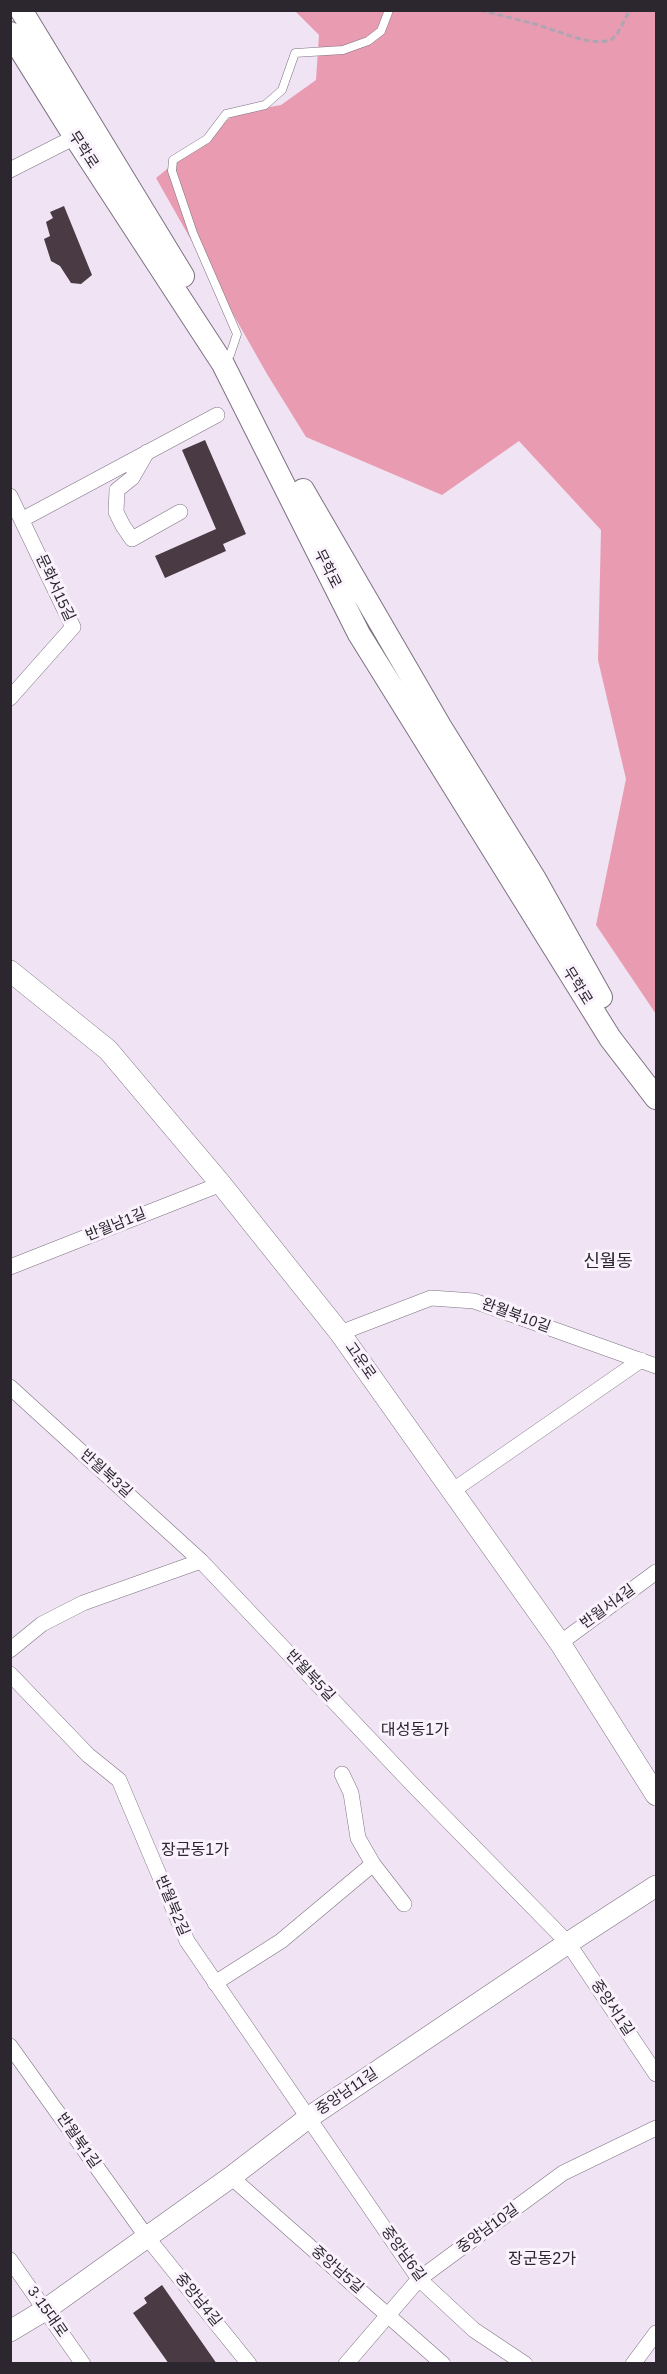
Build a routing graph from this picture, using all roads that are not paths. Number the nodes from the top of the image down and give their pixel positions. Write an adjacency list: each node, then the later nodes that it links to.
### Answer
1 (21, 10): 6 (main road, 무학로)
2 (388, 10): 6 (lane)
3 (10, 33): 4 (main road, 무학로)
4 (75, 137): 5 (street); 15 (main road, 무학로)
5 (10, 170)
6 (230, 355): 14 (main road, 무학로)
7 (217, 415): 8 (street)
8 (147, 452): 10 (street); 11 (street)
9 (10, 496): 11 (street, 문화서15길)
10 (180, 512)
11 (23, 519): 12 (street, 문화서15길)
12 (10, 698)
13 (10, 971): 16 (main road, 고운로)
14 (657, 1077)
15 (657, 1098)
16 (221, 1184): 17 (street, 반월남1길); 18 (main road, 고운로)
17 (10, 1267)
18 (340, 1333): 19 (street, 완월북10길); 22 (main road, 고운로)
19 (641, 1360): 20 (street, 완월북10길); 22 (street)
20 (657, 1366)
21 (10, 1387): 23 (street, 반월북3길)
22 (452, 1491): 25 (main road, 고운로)
23 (201, 1561): 26 (street); 33 (street, 반월북5길)
24 (657, 1572): 25 (street, 반월서4길)
25 (560, 1643): 29 (main road, 고운로)
26 (10, 1650)
27 (10, 1674): 34 (street, 반월북2길)
28 (342, 1774): 30 (street)
29 (657, 1795)
30 (373, 1864): 32 (street); 34 (street)
31 (657, 1886): 33 (main road, 중앙남11길)
32 (404, 1904)
33 (568, 1942): 36 (street, 중앙서1길); 37 (main road, 중앙남11길)
34 (216, 1983): 37 (street, 반월북2길)
35 (10, 2046): 40 (street, 반월북1길)
36 (657, 2074)
37 (308, 2118): 39 (main road, 중앙남11길); 42 (street, 중앙남6길)
38 (657, 2128): 42 (street, 중앙남10길)
39 (231, 2177): 40 (main road, 중앙남11길); 44 (street, 중앙남5길)
40 (146, 2236): 43 (main road, 중앙남11길); 48 (street, 중앙남4길)
41 (10, 2260): 43 (street, 3·15대로)
42 (419, 2279): 44 (street, 중앙남10길); 51 (street, 중앙남6길)
43 (45, 2310): 45 (main road, 중앙남11길); 47 (street, 3·15대로)
44 (388, 2315): 49 (street, 중앙남10길); 50 (street, 중앙남5길)
45 (10, 2331)
46 (657, 2332): 52 (street)
47 (83, 2364)
48 (249, 2364)
49 (346, 2364)
50 (443, 2364)
51 (525, 2364)
52 (633, 2364)

